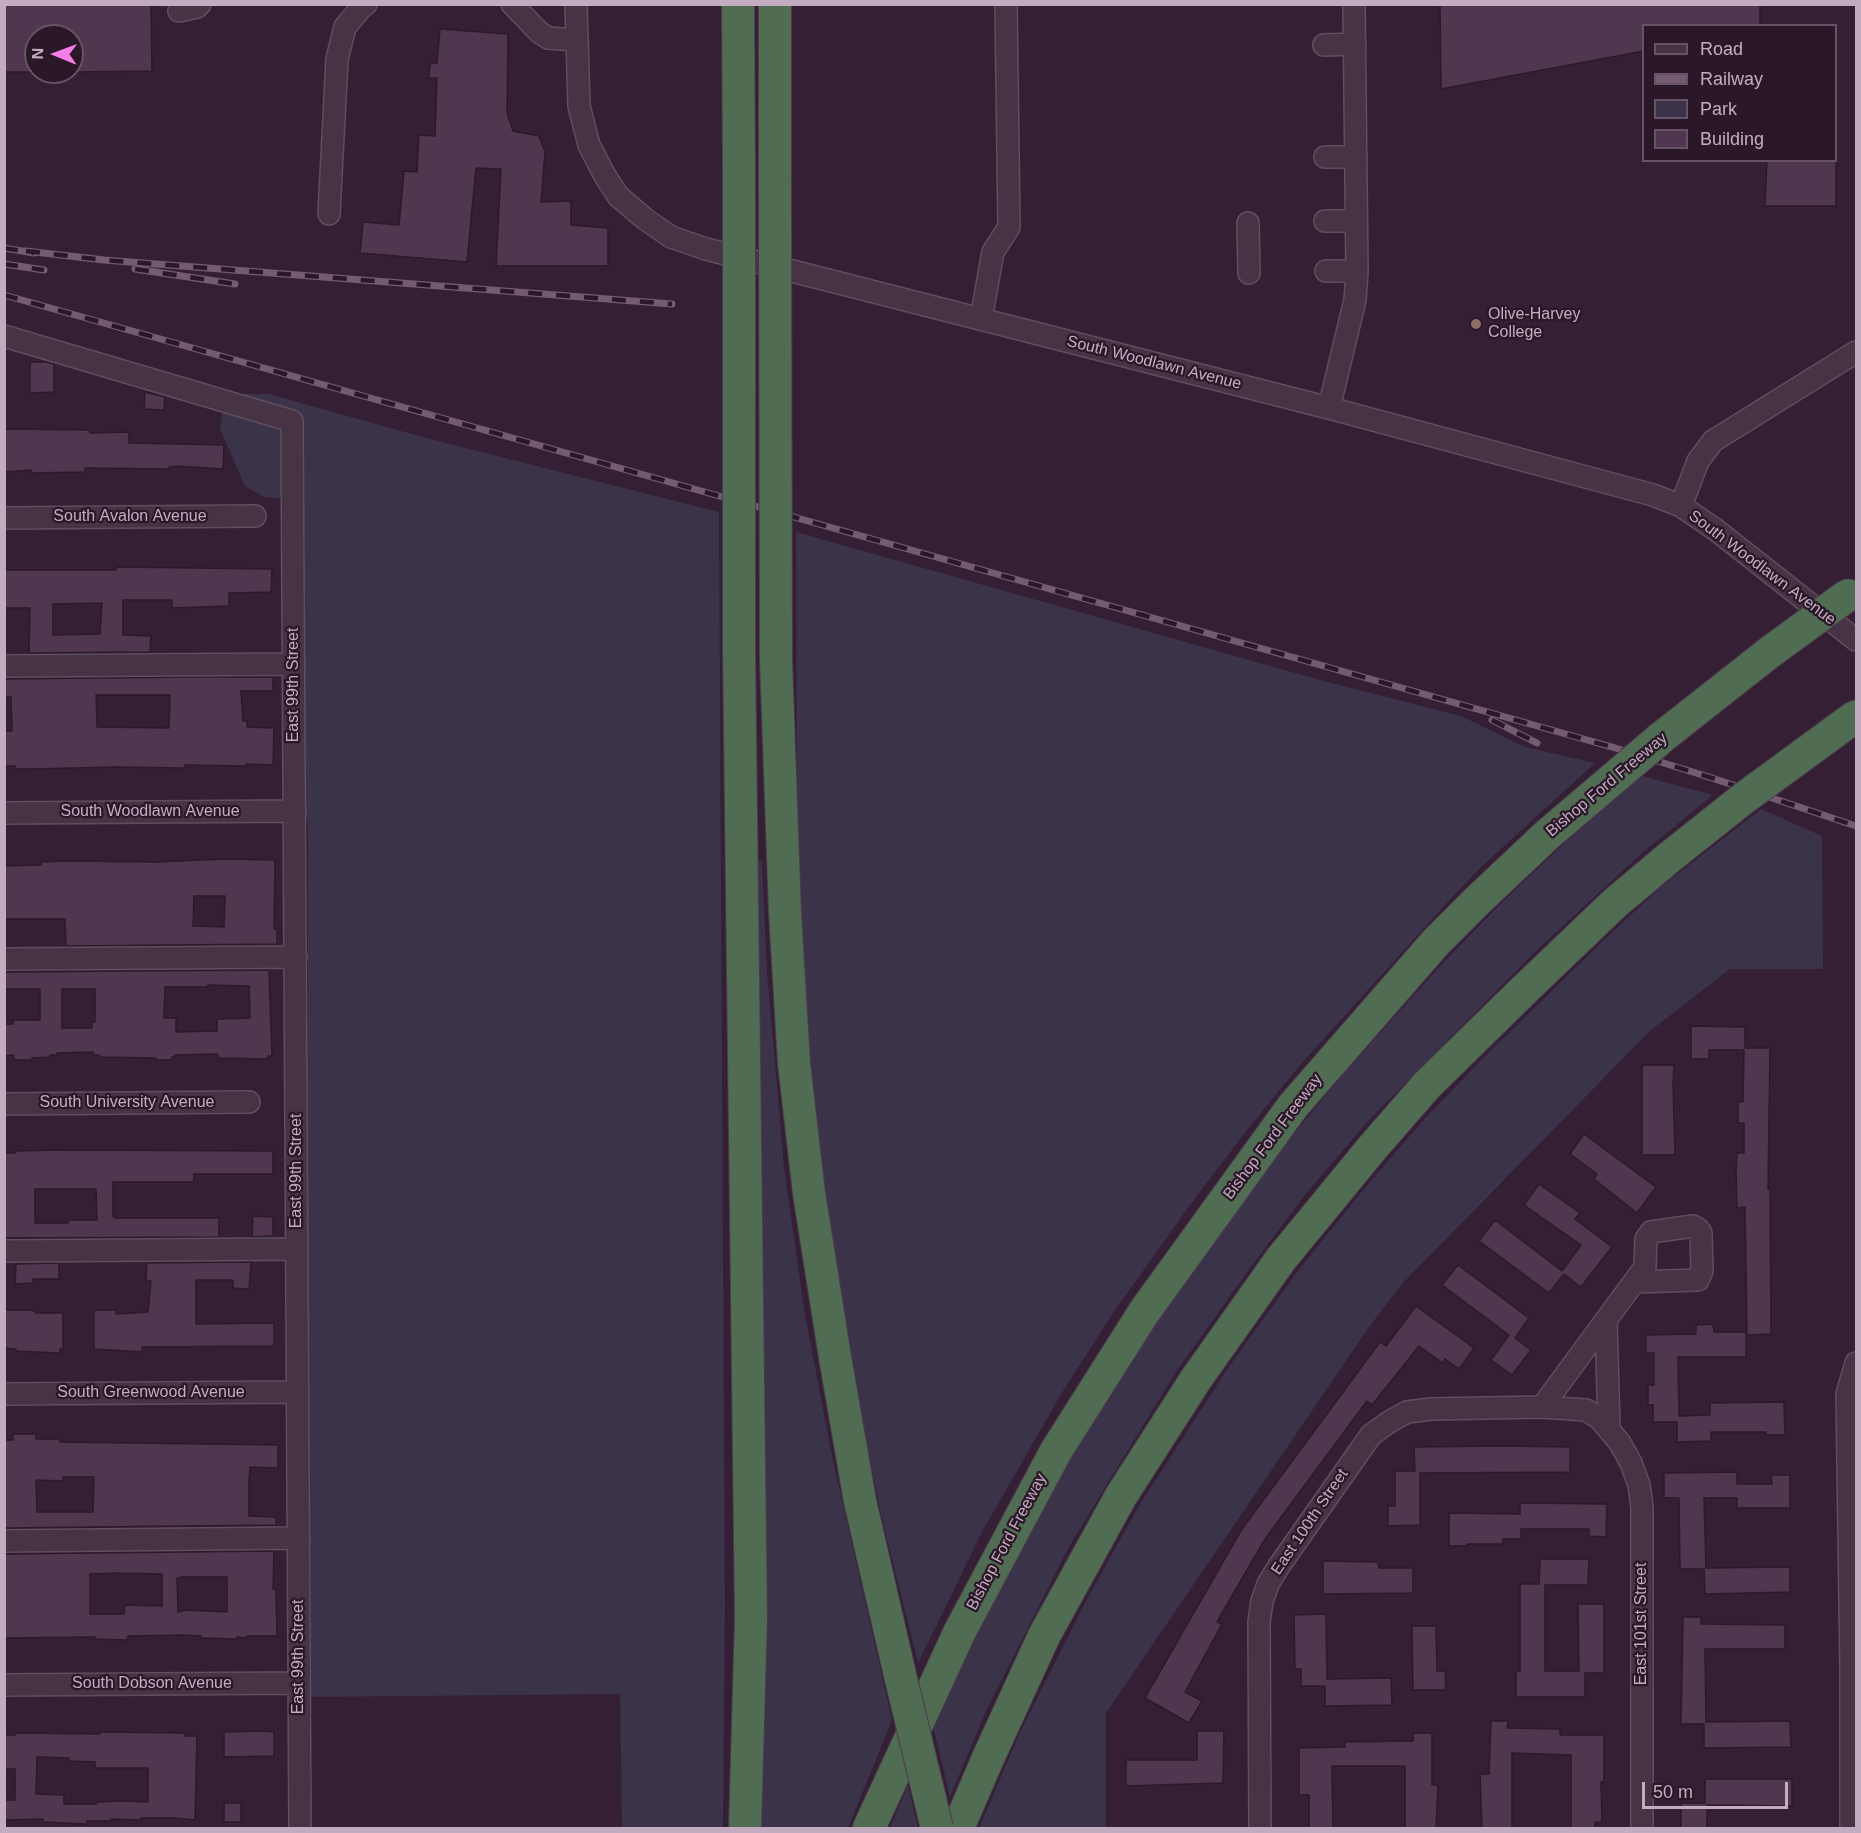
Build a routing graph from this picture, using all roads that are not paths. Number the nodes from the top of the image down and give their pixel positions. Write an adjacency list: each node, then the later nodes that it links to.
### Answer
1 (200, 4): 9 (street)
2 (366, 4): 15 (street)
3 (512, 4): 10 (street)
4 (576, 4): 10 (street, South Woodlawn Avenue)
5 (738, 4): 54 (highway, bridge)
6 (775, 4): 56 (highway, bridge)
7 (1006, 4): 22 (street)
8 (1354, 4): 11 (street)
9 (179, 11)
10 (576, 40): 22 (street, South Woodlawn Avenue)
11 (1354, 44): 12 (street); 14 (street)
12 (1324, 45)
13 (1325, 157): 14 (street)
14 (1356, 157): 17 (street)
15 (329, 214)
16 (1325, 221): 17 (street)
17 (1356, 221): 20 (street)
18 (1248, 223): 21 (street)
19 (1326, 271): 20 (street)
20 (1357, 271): 25 (street)
21 (1249, 273)
22 (981, 319): 25 (street, South Woodlawn Avenue)
23 (4, 336): 31 (street, East 99th Street)
24 (1857, 352): 26 (street)
25 (1329, 408): 26 (street, South Woodlawn Avenue)
26 (1681, 506): 30 (street, South Woodlawn Avenue)
27 (255, 516): 28 (street, South Avalon Avenue)
28 (4, 518)
29 (1852, 592): 55 (highway, Bishop Ford Freeway, bridge)
30 (1857, 640)
31 (294, 664): 32 (street); 34 (street, East 99th Street)
32 (4, 666)
33 (1857, 716): 57 (highway, bridge)
34 (295, 811): 35 (street, South Woodlawn Avenue); 36 (street, East 99th Street)
35 (4, 813)
36 (296, 957): 37 (street); 40 (street, East 99th Street)
37 (4, 959)
38 (249, 1102): 39 (street, South University Avenue)
39 (4, 1104)
40 (297, 1249): 41 (street); 45 (street, East 99th Street)
41 (4, 1251)
42 (1639, 1275): 43 (street)
43 (1606, 1320): 47 (street); 48 (street)
44 (1857, 1364): 60 (street)
45 (298, 1392): 46 (street, South Greenwood Avenue); 49 (street, East 99th Street)
46 (4, 1394)
47 (1542, 1407): 48 (street, East 101st Street); 58 (street, East 100th Street)
48 (1609, 1428): 59 (street, East 101st Street)
49 (299, 1538): 50 (street); 51 (street, East 99th Street)
50 (4, 1541)
51 (299, 1683): 52 (street, South Dobson Avenue); 53 (street, East 99th Street)
52 (4, 1685)
53 (300, 1828)
54 (745, 1828)
55 (869, 1828)
56 (937, 1828)
57 (958, 1828)
58 (1260, 1828)
59 (1642, 1828)
60 (1851, 1828)

